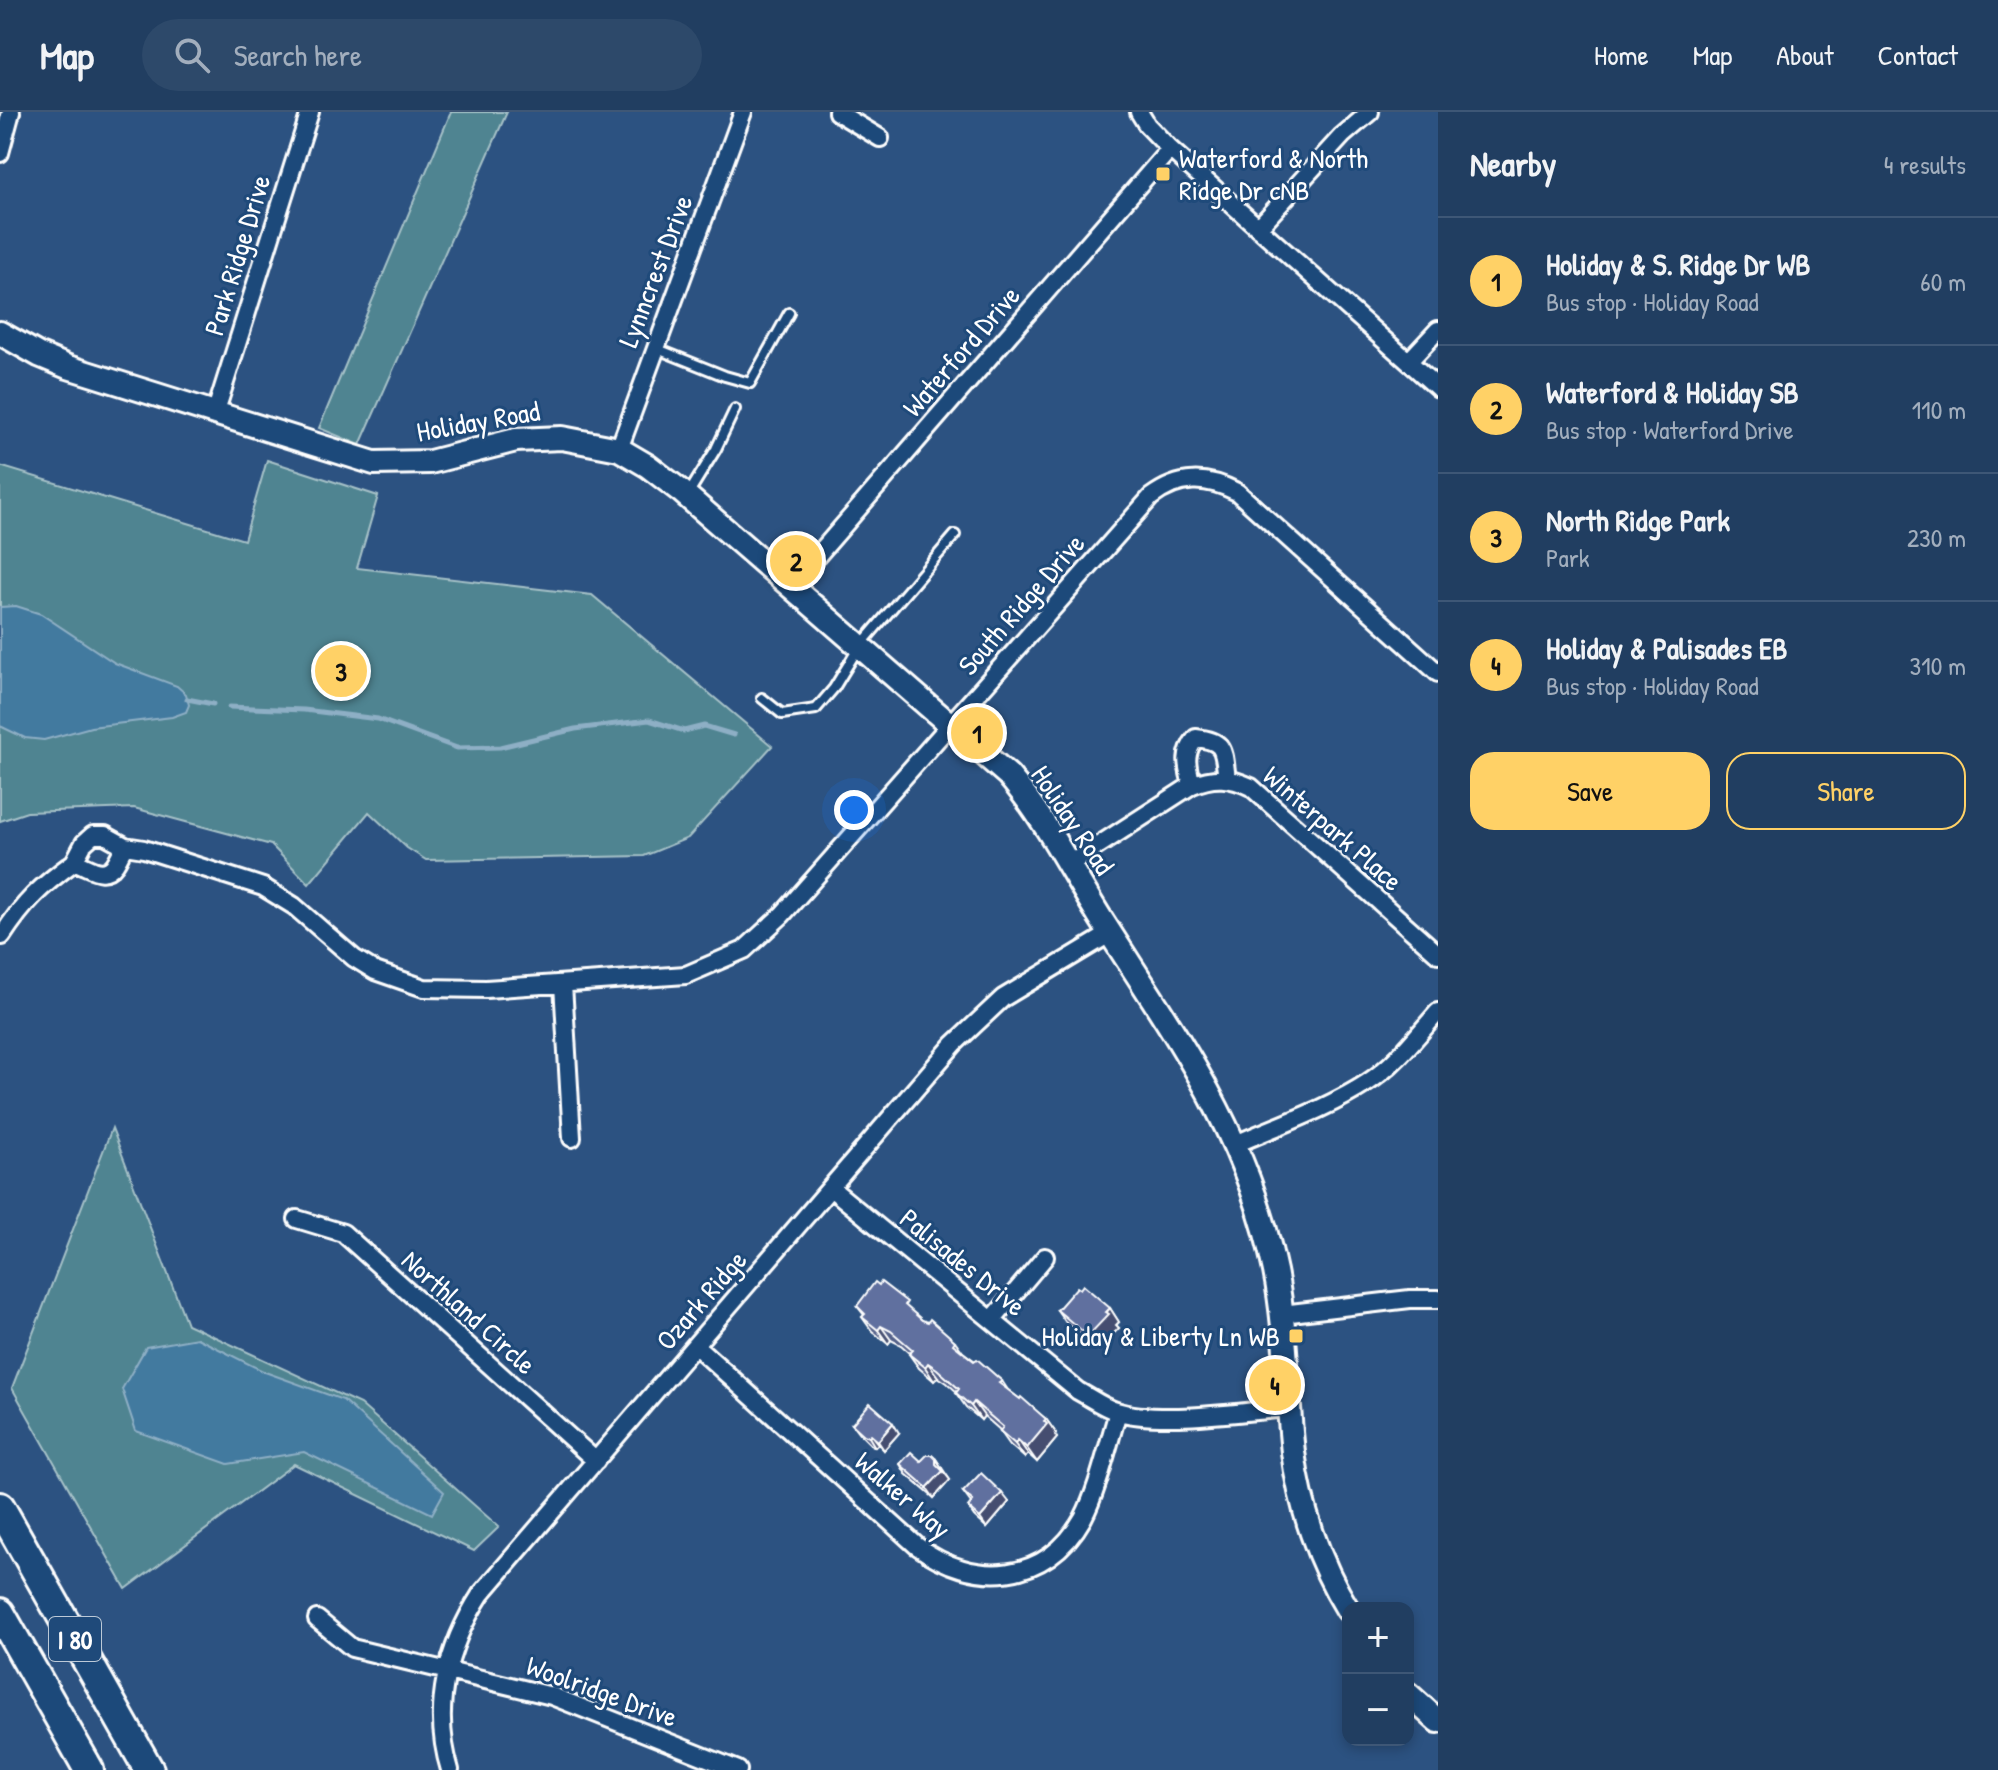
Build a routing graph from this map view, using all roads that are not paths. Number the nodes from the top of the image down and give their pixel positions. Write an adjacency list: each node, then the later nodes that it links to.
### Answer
1 (11, 112): 9 (street)
2 (310, 112): 18 (street, Park Ridge Drive)
3 (743, 112): 14 (street, Lynncrest Drive)
4 (837, 112): 7 (street)
5 (1139, 112): 8 (street)
6 (1370, 112): 10 (street)
7 (880, 138)
8 (1170, 149): 10 (street); 22 (street, Waterford Drive)
9 (0, 153)
10 (1258, 228): 15 (street)
11 (789, 313): 14 (lane)
12 (1438, 330): 15 (street)
13 (0, 333): 18 (street, Holiday Road)
14 (654, 348): 19 (street, Lynncrest Drive)
15 (1409, 361): 16 (street)
16 (1438, 388)
17 (735, 409): 20 (lane)
18 (215, 414): 19 (street, Holiday Road)
19 (619, 449): 20 (street, Holiday Road)
20 (687, 496): 22 (street, Holiday Road)
21 (955, 535): 23 (lane)
22 (791, 586): 23 (street, Holiday Road)
23 (859, 647): 25 (lane); 26 (street, Holiday Road)
24 (1438, 673): 26 (street, South Ridge Drive)
25 (762, 698)
26 (950, 726): 31 (street, Holiday Road); 35 (street, South Ridge Drive)
27 (1227, 779): 28 (street, Winterpark Place); 28 (street, Winterpark Place); 34 (street, Winterpark Place)
28 (1192, 785): 31 (street, Winterpark Place)
29 (125, 846): 30 (street); 30 (street, South Ridge Drive); 35 (street, South Ridge Drive)
30 (74, 862): 33 (street, South Ridge Drive)
31 (1068, 865): 32 (street, Holiday Road)
32 (1111, 933): 38 (street, Holiday Road); 39 (street, Ozark Ridge)
33 (2, 936)
34 (1438, 954)
35 (563, 984): 37 (street)
36 (1438, 1012): 38 (street)
37 (572, 1138)
38 (1236, 1144): 43 (street, Holiday Road)
39 (832, 1189): 44 (street, Palisades Drive); 45 (street, Ozark Ridge)
40 (297, 1219): 48 (street, Northland Circle)
41 (1045, 1257): 44 (street)
42 (1438, 1299): 43 (street)
43 (1282, 1314): 46 (street, Holiday Road)
44 (992, 1320): 47 (street, Palisades Drive)
45 (696, 1346): 47 (street, Walker Way); 48 (street, Ozark Ridge)
46 (1289, 1408): 47 (street, Palisades Drive); 50 (street, Holiday Road)
47 (1118, 1412)
48 (596, 1461): 53 (street, Ozark Ridge)
49 (0, 1507): 57 (highway, I 80)
50 (1344, 1602)
51 (0, 1613): 56 (highway, I 80)
52 (317, 1619): 53 (street, Woolridge Drive)
53 (446, 1670): 58 (street, Ozark Ridge); 59 (street, Woolridge Drive)
54 (1414, 1699): 55 (street)
55 (1438, 1721)
56 (89, 1770)
57 (149, 1770)
58 (450, 1770)
59 (738, 1770)

